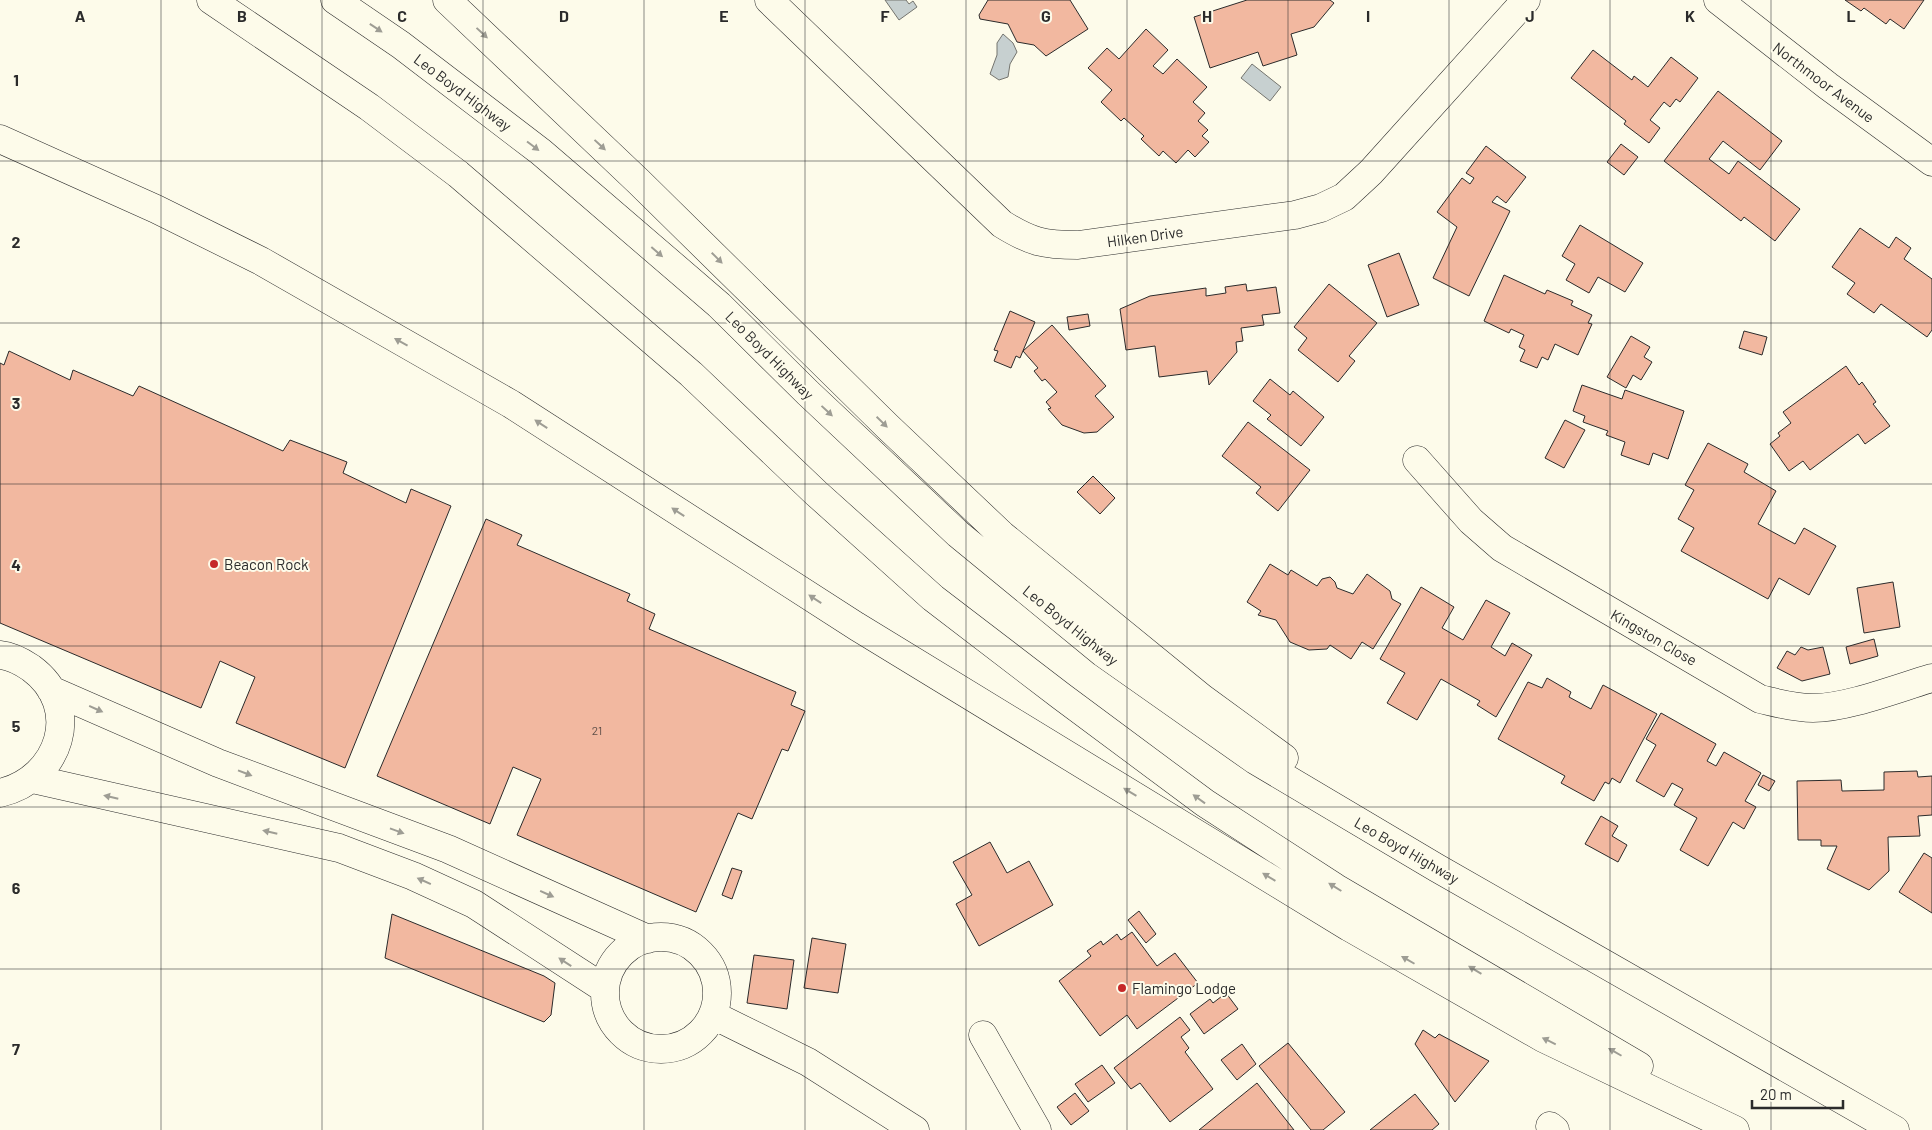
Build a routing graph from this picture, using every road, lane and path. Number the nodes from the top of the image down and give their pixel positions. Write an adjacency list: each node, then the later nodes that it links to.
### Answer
1 (211, 0): 23 (main road, one-way to 1)
2 (336, 0): 15 (main road, Leo Boyd Highway, one-way to 15)
3 (447, 0): 15 (main road, one-way to 15)
4 (769, 0): 5 (main road, Hilken Drive)
5 (1526, 0)
6 (1718, 0): 8 (main road, Northmoor Avenue)
7 (0, 139): 22 (main road, one-way to 7)
8 (1932, 162)
9 (1417, 460): 11 (main road, Kingston Close)
10 (0, 655): 12 (main road)
11 (1932, 678)
12 (51, 690): 13 (main road); 16 (main road, one-way to 16)
13 (32, 779): 14 (main road); 17 (main road, one-way to 13)
14 (0, 793)
15 (1437, 868): 24 (main road, Leo Boyd Highway)
16 (648, 939): 17 (main road); 18 (main road)
17 (605, 989): 18 (main road)
18 (713, 1015): 20 (main road)
19 (983, 1035): 21 (main road)
20 (915, 1130)
21 (1037, 1130)
22 (1735, 1130)
23 (1748, 1130)
24 (1895, 1130)

